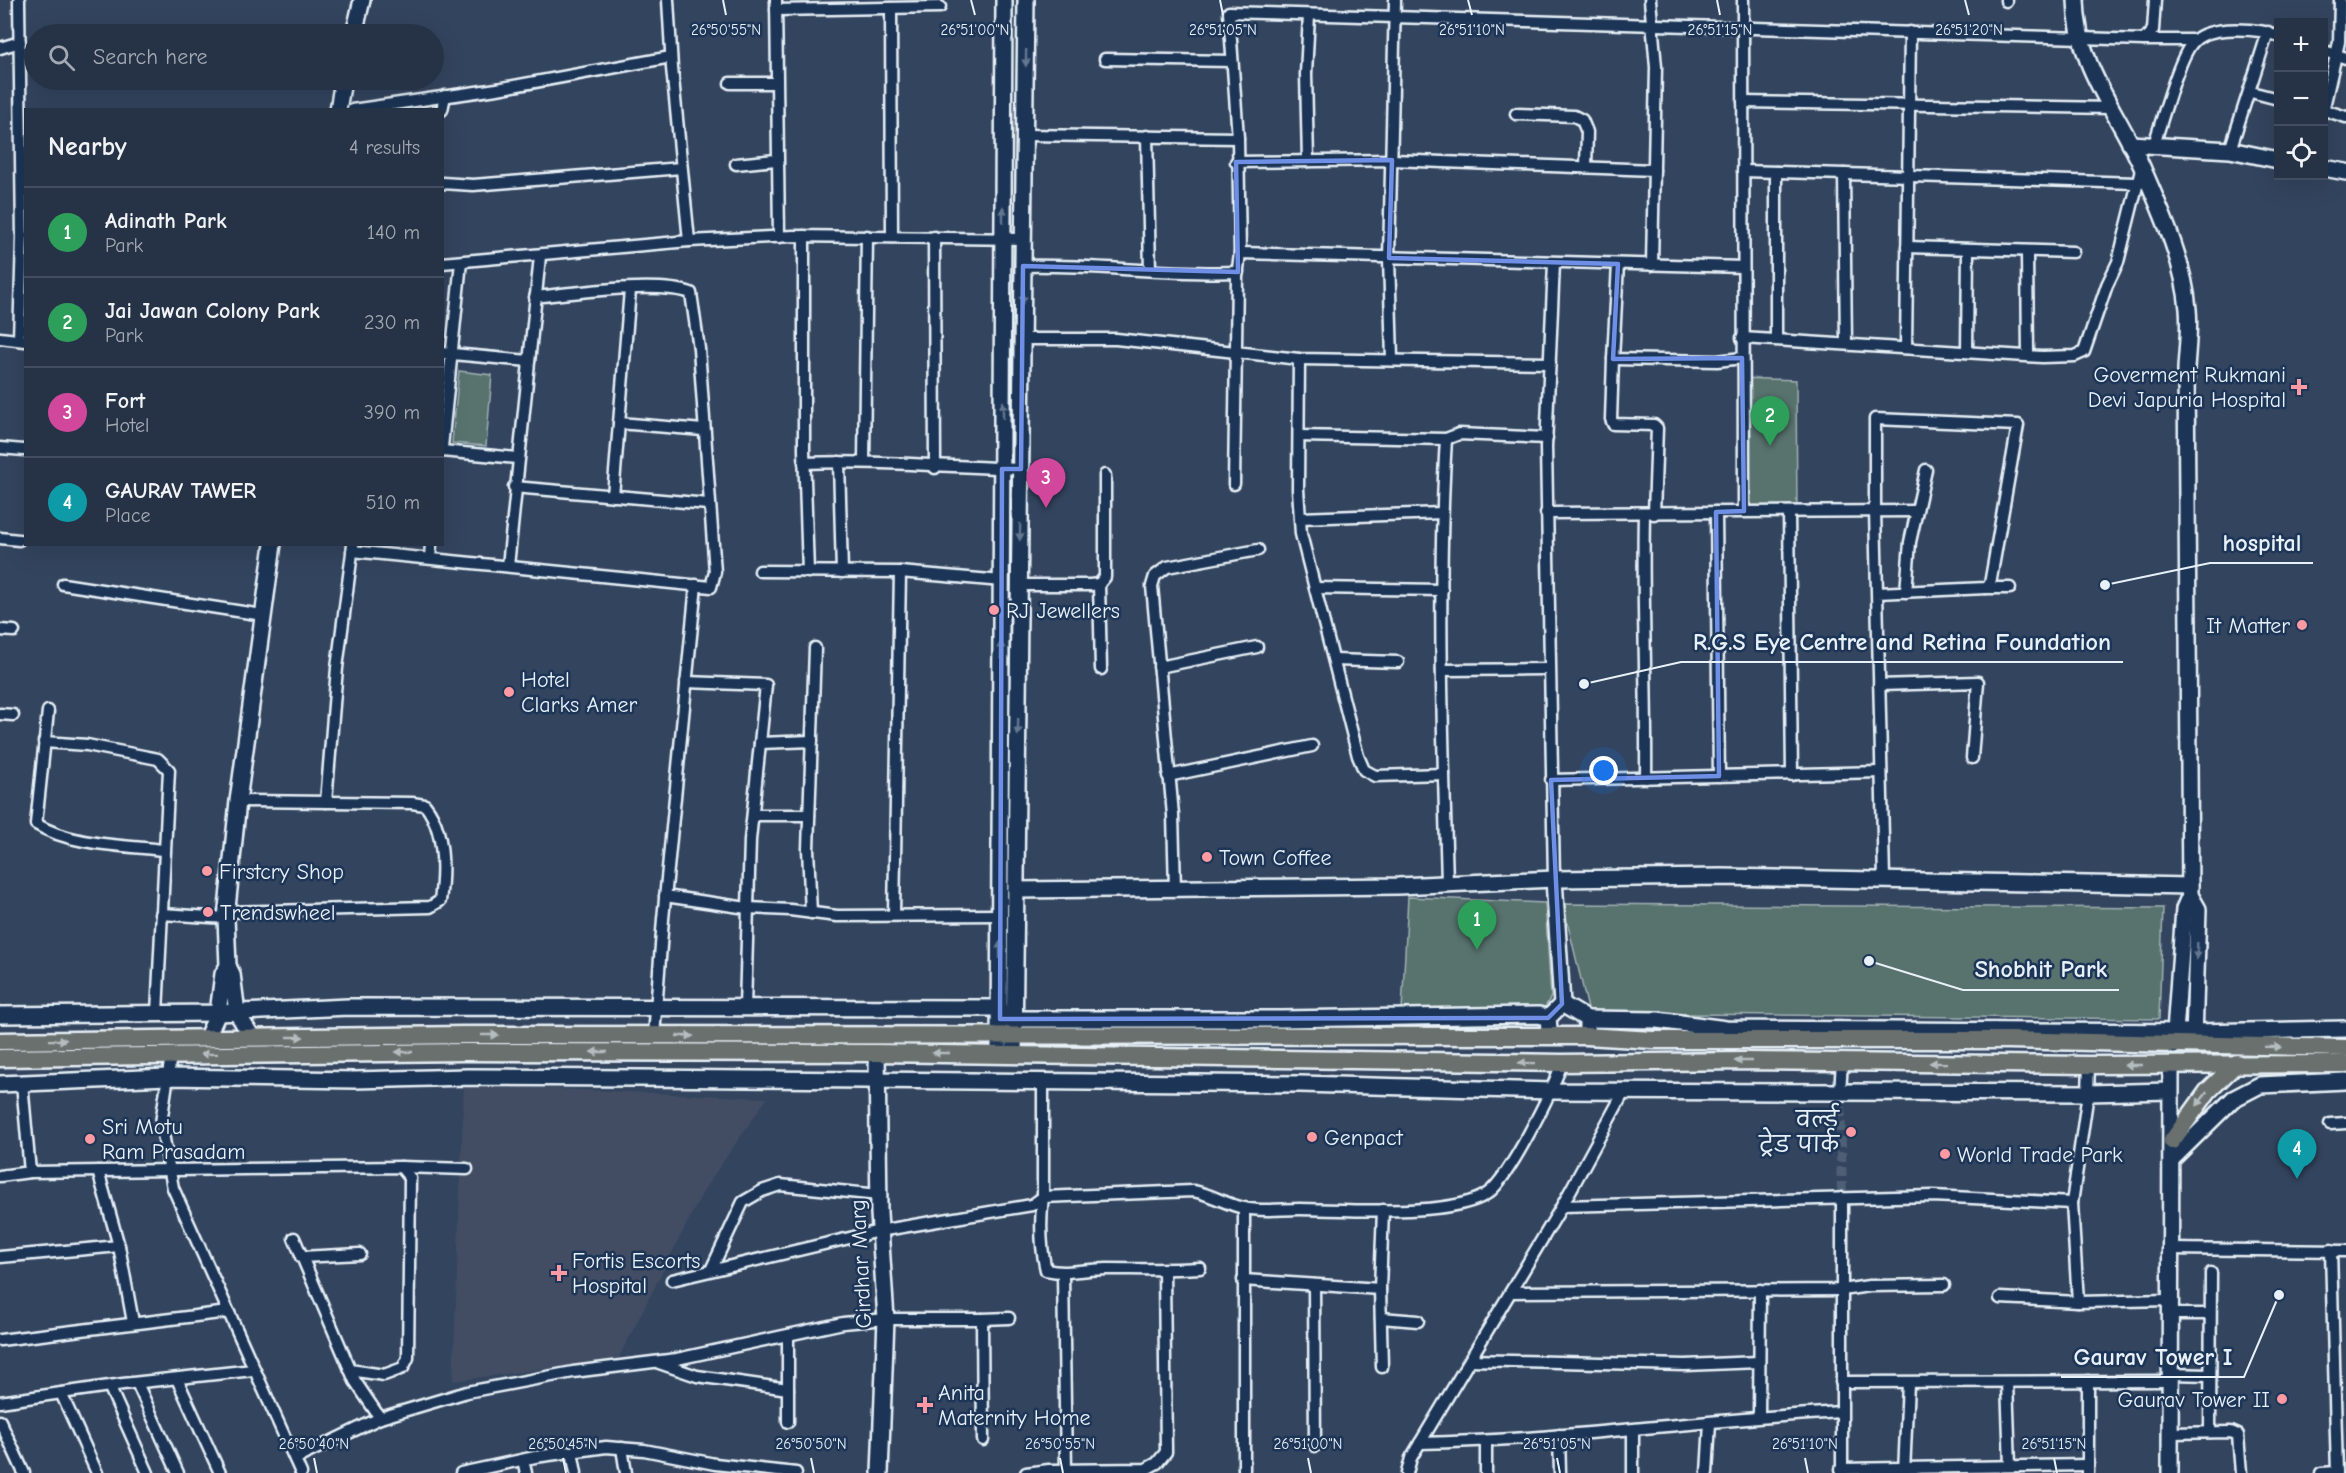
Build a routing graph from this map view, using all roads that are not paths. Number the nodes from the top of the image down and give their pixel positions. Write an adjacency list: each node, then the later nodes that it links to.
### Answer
1 (19, 0): 28 (street)
2 (362, 0): 20 (street)
3 (668, 0): 31 (street)
4 (1004, 0): 79 (street, one-way to 4)
5 (1026, 0): 50 (street, one-way to 50)
6 (1228, 0): 17 (street)
7 (1395, 0): 19 (street)
8 (1650, 0): 21 (street)
9 (1743, 0): 22 (street)
10 (2076, 0): 25 (street)
11 (2155, 0): 26 (street)
12 (2340, 0): 30 (street)
13 (839, 4): 14 (street); 16 (street)
14 (776, 5): 34 (street)
15 (940, 7): 16 (street)
16 (891, 8): 77 (street)
17 (1229, 12): 18 (street); 33 (street)
18 (1309, 15): 19 (street); 59 (street)
19 (1396, 18): 21 (street); 58 (street)
20 (356, 24)
21 (1651, 25): 22 (street); 66 (street)
22 (1743, 28): 23 (street); 41 (street)
23 (1910, 32): 25 (street); 42 (street)
24 (2273, 34): 27 (street); 37 (street)
25 (2079, 36): 26 (street); 46 (street)
26 (2144, 40): 27 (street)
27 (2194, 40): 54 (street)
28 (20, 42): 29 (street); 104 (street)
29 (0, 48)
30 (2341, 56): 39 (street)
31 (671, 57): 38 (street); 64 (street)
32 (1105, 59): 33 (street)
33 (1232, 61): 52 (street)
34 (776, 82): 35 (street); 57 (street)
35 (730, 83)
36 (341, 90): 43 (street)
37 (2250, 92): 40 (street); 55 (street)
38 (445, 96): 44 (street); 45 (street)
39 (2328, 97)
40 (2274, 98)
41 (1743, 102): 42 (street); 67 (street)
42 (1910, 103): 46 (street); 71 (street)
43 (338, 108)
44 (365, 108)
45 (442, 108)
46 (2112, 108): 53 (street)
47 (2328, 110): 49 (street)
48 (1516, 114): 63 (street)
49 (2346, 117)
50 (1025, 135): 51 (street); 80 (street)
51 (1147, 136): 52 (street); 96 (street)
52 (1238, 138): 60 (street)
53 (2130, 144): 54 (street); 62 (street)
54 (2154, 144): 55 (street)
55 (2229, 150): 56 (street)
56 (2274, 159)
57 (776, 160): 61 (street); 76 (street)
58 (1392, 160): 59 (street); 63 (street); 88 (street)
59 (1308, 161): 60 (street)
60 (1236, 162): 86 (street)
61 (736, 164)
62 (2142, 166): 73 (street); 209 (street)
63 (1586, 167): 66 (street)
64 (681, 168): 72 (street); 81 (street)
65 (2328, 169): 69 (street)
66 (1654, 170): 93 (street)
67 (1743, 171): 68 (street); 95 (street)
68 (1776, 172): 70 (street); 103 (street)
69 (2346, 172)
70 (1844, 174): 71 (street); 105 (street)
71 (1909, 177): 73 (street); 82 (street)
72 (444, 183)
73 (2136, 183): 110 (street)
74 (804, 236): 75 (street); 76 (street); 129 (street)
75 (867, 236): 77 (street); 127 (street)
76 (779, 237): 81 (street)
77 (892, 237): 78 (street)
78 (934, 237): 79 (street); 130 (street)
79 (1003, 238): 80 (street); 131 (street, one-way to 79)
80 (1024, 239): 94 (street)
81 (689, 241): 87 (street)
82 (1906, 247): 83 (street); 106 (street)
83 (1968, 250): 84 (street); 107 (street)
84 (2027, 252): 85 (street); 110 (street)
85 (2073, 252)
86 (1240, 253): 88 (street); 97 (street)
87 (540, 256): 89 (street); 99 (street)
88 (1389, 258): 91 (street); 113 (street)
89 (461, 262): 90 (street); 108 (street)
90 (444, 263)
91 (1554, 263): 92 (street); 116 (street)
92 (1618, 264): 93 (street); 114 (street)
93 (1652, 265): 95 (street)
94 (1023, 266): 96 (street); 102 (street, one-way to 102)
95 (1743, 267): 101 (street)
96 (1150, 270): 97 (street)
97 (1238, 272): 109 (street)
98 (630, 290): 99 (street); 118 (street); 119 (street)
99 (536, 297): 115 (street)
100 (0, 338): 104 (street)
101 (1742, 338): 103 (street); 111 (street)
102 (1023, 339): 109 (street); 132 (street)
103 (1776, 339): 105 (street)
104 (22, 341)
105 (1846, 344): 106 (street)
106 (1906, 348): 107 (street)
107 (1967, 352): 110 (street)
108 (448, 353): 115 (street); 117 (street)
109 (1235, 353): 112 (street); 135 (street)
110 (2028, 356)
111 (1742, 358): 114 (street); 140 (street)
112 (1299, 359): 113 (street); 120 (street)
113 (1392, 359): 116 (street)
114 (1613, 359): 146 (street)
115 (529, 362): 126 (street)
116 (1550, 363): 121 (street)
117 (444, 417)
118 (619, 423): 119 (street); 137 (street)
119 (704, 430): 138 (street)
120 (1299, 436): 122 (street); 147 (street)
121 (1547, 438): 122 (street); 145 (street)
122 (1446, 439): 144 (street)
123 (0, 448): 125 (street)
124 (444, 449): 126 (street)
125 (24, 450)
126 (517, 458): 136 (street)
127 (864, 461): 128 (street); 130 (street)
128 (839, 462): 129 (street); 158 (street)
129 (804, 463): 157 (street)
130 (935, 468): 131 (street)
131 (1002, 469): 132 (street); 160 (street)
132 (1021, 469): 164 (street, one-way to 164)
133 (1926, 470): 141 (street)
134 (1105, 475): 162 (street)
135 (1234, 484)
136 (514, 487): 137 (street); 155 (street)
137 (614, 496): 138 (street)
138 (708, 504): 163 (street)
139 (1875, 510): 141 (street); 143 (street); 166 (street); 170 (street)
140 (1744, 511): 142 (street); 143 (street)
141 (1916, 511): 169 (street)
142 (1716, 512): 146 (street); 196 (street)
143 (1789, 512): 194 (street)
144 (1442, 513): 147 (street); 168 (street)
145 (1546, 513): 146 (street); 180 (street)
146 (1649, 514): 197 (street)
147 (1300, 518): 165 (street)
148 (0, 538): 149 (street)
149 (19, 540)
150 (273, 546): 171 (street)
151 (431, 546): 154 (street)
152 (352, 548): 154 (street); 200 (street)
153 (1258, 550): 178 (street)
154 (430, 558): 155 (street)
155 (508, 566): 163 (street)
156 (760, 572): 157 (street)
157 (808, 572): 158 (street)
158 (842, 572): 159 (street)
159 (900, 572): 160 (street); 215 (street)
160 (1002, 581): 216 (street, one-way to 160)
161 (63, 584): 171 (street)
162 (1099, 584): 164 (street); 179 (street)
163 (696, 585): 182 (street)
164 (1020, 585): 208 (street, one-way to 208)
165 (1315, 588): 168 (street); 176 (street)
166 (1986, 588): 167 (street); 169 (street)
167 (2010, 588)
168 (1442, 590): 181 (street)
169 (1906, 592): 170 (street)
170 (1877, 593): 183 (street)
171 (263, 615): 199 (street)
172 (0, 630): 173 (street)
173 (15, 631)
174 (1257, 647): 178 (street)
175 (815, 648): 187 (street)
176 (1334, 660): 177 (street); 193 (street)
177 (1398, 662)
178 (1158, 667): 195 (street)
179 (1101, 669)
180 (1549, 669): 181 (street); 198 (street)
181 (1442, 670): 193 (street)
182 (686, 682): 189 (street); 210 (street)
183 (1879, 685): 191 (street); 192 (street)
184 (48, 711): 188 (street)
185 (0, 714): 186 (street)
186 (13, 715)
187 (812, 741): 189 (street); 201 (street)
188 (44, 742): 203 (street); 203 (street)
189 (760, 743): 202 (street)
190 (1312, 746): 195 (street)
191 (1972, 758)
192 (1881, 772): 194 (street); 205 (street)
193 (1444, 774): 206 (street)
194 (1792, 775): 196 (street)
195 (1168, 776): 207 (street)
196 (1719, 776): 197 (street)
197 (1646, 778): 198 (street)
198 (1551, 780): 204 (street)
199 (238, 801): 200 (street); 214 (street)
200 (326, 802): 214 (street)
201 (809, 814): 202 (street); 212 (street)
202 (753, 815): 211 (street)
203 (164, 850): 213 (street)
204 (1554, 879): 205 (street); 206 (street); 218 (street)
205 (1884, 879): 209 (street)
206 (1447, 883): 207 (street)
207 (1175, 889): 208 (street)
208 (1016, 890): 226 (street)
209 (2190, 890): 234 (street); 235 (street, one-way to 235)
210 (665, 896): 211 (street); 219 (street)
211 (747, 908): 212 (street); 220 (street)
212 (811, 913): 215 (street)
213 (161, 914): 214 (street); 221 (street)
214 (226, 915): 217 (street)
215 (894, 915): 216 (street)
216 (1000, 915): 226 (street, one-way to 216)
217 (228, 966): 222 (street); 223 (street)
218 (1562, 1004): 225 (street); 227 (street)
219 (656, 1007): 220 (street); 223 (street); 230 (street)
220 (745, 1007): 226 (street)
221 (157, 1013): 222 (street); 224 (street)
222 (218, 1013): 223 (street); 232 (street)
223 (237, 1013): 233 (street)
224 (0, 1015)
225 (1548, 1018): 226 (street); 231 (street)
226 (1006, 1023): 230 (main road, one-way to 226); 231 (main road); 240 (street)
227 (1587, 1027): 229 (main road); 229 (street); 231 (main road)
228 (2346, 1029): 235 (street)
229 (1681, 1032): 234 (main road)
230 (654, 1036): 233 (main road, one-way to 230)
231 (1550, 1036)
232 (207, 1037): 233 (main road); 236 (main road, one-way to 232)
233 (252, 1037)
234 (2175, 1038): 235 (main road)
235 (2195, 1039): 237 (main road, one-way to 237)
236 (0, 1041)
237 (2346, 1048)
238 (877, 1053): 239 (main road, one-way to 239); 240 (main road, one-way to 238); 249 (street, Girdhar Marg)
239 (171, 1054): 241 (main road); 248 (street)
240 (1007, 1054): 243 (main road, one-way to 240)
241 (0, 1058)
242 (1842, 1062): 243 (main road, one-way to 243); 246 (main road, one-way to 242); 257 (street)
243 (1563, 1063): 255 (street)
244 (2237, 1064): 245 (main road); 247 (main road); 261 (main road, one-way to 261)
245 (2346, 1064)
246 (2089, 1065): 247 (main road, one-way to 246); 258 (street)
247 (2171, 1066): 256 (street)
248 (168, 1077): 249 (street); 252 (street); 265 (street)
249 (877, 1080): 250 (street); 269 (street, Girdhar Marg)
250 (1043, 1081): 255 (street); 270 (street)
251 (2346, 1081): 262 (street)
252 (22, 1083): 253 (street); 267 (street)
253 (0, 1084)
254 (1618, 1090): 255 (street); 257 (street); 273 (street)
255 (1552, 1091): 275 (street)
256 (2170, 1091): 258 (street); 261 (street)
257 (1840, 1092): 258 (street)
258 (2088, 1094): 272 (street)
259 (2346, 1123): 260 (street)
260 (2330, 1124)
261 (2172, 1141): 262 (street)
262 (2173, 1158): 279 (street)
263 (402, 1167): 264 (street); 265 (street); 316 (street)
264 (467, 1169)
265 (170, 1170): 266 (street); 301 (street)
266 (98, 1171): 267 (street); 278 (street)
267 (30, 1172): 268 (street)
268 (0, 1176)
269 (879, 1195): 276 (street, Girdhar Marg); 286 (street)
270 (1043, 1197): 274 (street); 276 (street); 289 (street)
271 (1842, 1198): 272 (street); 273 (street); 296 (street)
272 (2072, 1203): 299 (street)
273 (1562, 1206): 297 (street)
274 (1244, 1208): 275 (street); 291 (street)
275 (1383, 1209): 294 (street)
276 (879, 1231): 286 (street); 305 (street, Girdhar Marg)
277 (294, 1238): 284 (street)
278 (120, 1246): 283 (street); 308 (street)
279 (2169, 1249): 280 (street); 300 (street)
280 (2331, 1251): 281 (street); 377 (street)
281 (2346, 1251)
282 (360, 1254): 284 (street)
283 (0, 1257)
284 (302, 1257): 316 (street)
285 (1200, 1268): 287 (street)
286 (711, 1270): 290 (street)
287 (1164, 1271): 289 (street); 353 (street)
288 (2211, 1273): 302 (street)
289 (1064, 1274): 353 (street)
290 (672, 1280)
291 (1243, 1280): 292 (street); 350 (street)
292 (1314, 1285): 294 (street); 342 (street)
293 (1944, 1286): 296 (street)
294 (1380, 1288): 304 (street)
295 (1760, 1290): 296 (street); 297 (street); 313 (street)
296 (1842, 1290): 321 (street)
297 (1511, 1292): 311 (street)
298 (2000, 1298): 299 (street)
299 (2078, 1302): 300 (street)
300 (2169, 1307): 302 (street); 318 (street)
301 (228, 1312): 308 (street); 315 (street)
302 (2210, 1314): 317 (street)
303 (1009, 1318): 306 (street)
304 (1381, 1318): 307 (street); 314 (street)
305 (886, 1319): 306 (street); 309 (street); 367 (street, Girdhar Marg)
306 (982, 1319): 339 (street)
307 (1418, 1321)
308 (133, 1322): 310 (street)
309 (788, 1336): 312 (street); 326 (street)
310 (0, 1340)
311 (1470, 1360): 313 (street); 341 (street)
312 (655, 1362): 326 (street); 331 (street)
313 (1759, 1362): 330 (street)
314 (1382, 1367)
315 (253, 1370): 319 (street); 345 (street)
316 (350, 1371): 331 (street)
317 (2210, 1375): 318 (street); 336 (street)
318 (2170, 1377): 320 (street); 337 (street)
319 (177, 1379): 323 (street); 361 (street)
320 (2088, 1381): 322 (street); 349 (street)
321 (1841, 1382): 324 (street); 329 (street)
322 (2007, 1382): 324 (street); 347 (street)
323 (137, 1383): 325 (street); 360 (street)
324 (1908, 1383): 351 (street)
325 (111, 1388): 327 (street); 359 (street)
326 (788, 1389): 333 (street)
327 (61, 1393): 328 (street); 358 (street)
328 (0, 1402)
329 (1840, 1412): 330 (street); 354 (street)
330 (1759, 1417): 334 (street)
331 (380, 1418): 345 (street)
332 (0, 1421): 357 (street)
333 (788, 1422)
334 (1710, 1423): 335 (street); 373 (street)
335 (1633, 1430): 338 (street); 372 (street)
336 (2210, 1432): 337 (street); 375 (street)
337 (2170, 1434): 374 (street)
338 (1559, 1436): 340 (street); 371 (street)
339 (983, 1440)
340 (1486, 1441): 341 (street); 370 (street)
341 (1420, 1443): 369 (street)
342 (1315, 1446)
343 (622, 1448): 344 (street); 348 (street); 366 (street)
344 (572, 1452): 346 (street); 365 (street)
345 (295, 1459): 362 (street)
346 (523, 1460): 355 (street); 364 (street)
347 (2010, 1466): 349 (street); 352 (street)
348 (715, 1469): 356 (street)
349 (2088, 1469)
350 (1244, 1470)
351 (1904, 1470): 352 (street); 354 (street)
352 (1967, 1470)
353 (1066, 1471): 368 (street)
354 (1842, 1471)
355 (475, 1472): 363 (street)
356 (790, 1472)
357 (24, 1473)
358 (97, 1473)
359 (148, 1473)
360 (178, 1473)
361 (220, 1473)
362 (301, 1473)
363 (461, 1473)
364 (526, 1473)
365 (576, 1473)
366 (626, 1473)
367 (880, 1473)
368 (1026, 1473)
369 (1407, 1473)
370 (1486, 1473)
371 (1560, 1473)
372 (1633, 1473)
373 (1707, 1473)
374 (2170, 1473)
375 (2241, 1473)
376 (2321, 1473): 377 (street)
377 (2337, 1473)

